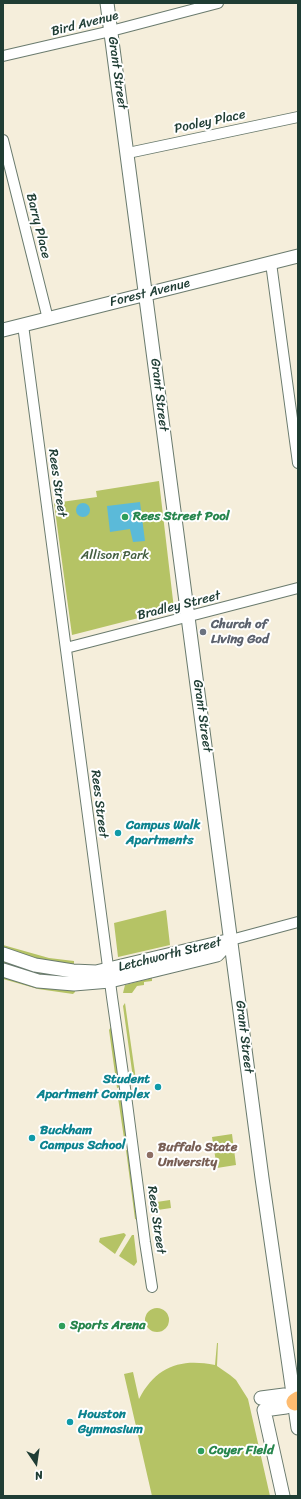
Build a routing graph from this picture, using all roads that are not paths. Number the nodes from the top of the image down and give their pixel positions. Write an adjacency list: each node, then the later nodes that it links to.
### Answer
1 (107, 3): 3 (street, Grant Street)
2 (218, 3): 3 (street, Bird Avenue)
3 (112, 31): 4 (street, Bird Avenue); 7 (street, Grant Street)
4 (3, 56)
5 (298, 117): 7 (street, Pooley Place)
6 (3, 140): 11 (street, Barry Place)
7 (128, 153): 10 (street, Grant Street)
8 (298, 256): 9 (street, Forest Avenue)
9 (271, 263): 10 (street, Forest Avenue); 14 (street)
10 (146, 294): 11 (street, Forest Avenue); 16 (street, Grant Street)
11 (48, 319): 12 (street, Forest Avenue)
12 (23, 325): 13 (street, Forest Avenue); 17 (street, Rees Street)
13 (3, 330)
14 (298, 463)
15 (298, 588): 16 (street, Bradley Street)
16 (188, 617): 17 (street, Bradley Street); 19 (street, Grant Street)
17 (66, 648): 22 (street, Rees Street)
18 (298, 922): 19 (street, Letchworth Street)
19 (231, 940): 22 (street, Letchworth Street); 24 (street, Grant Street)
20 (3, 954): 22 (street)
21 (3, 970): 22 (street)
22 (109, 975): 23 (street, Rees Street)
23 (152, 1287)
24 (297, 1401): 25 (street, Grant Street); 26 (street)
25 (298, 1428)
26 (283, 1496)

